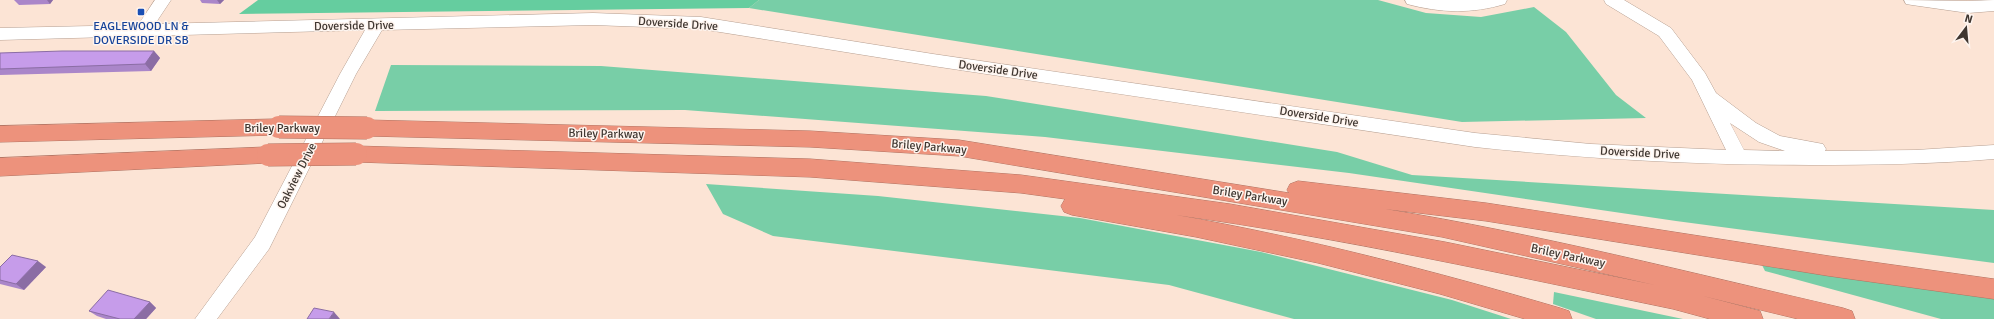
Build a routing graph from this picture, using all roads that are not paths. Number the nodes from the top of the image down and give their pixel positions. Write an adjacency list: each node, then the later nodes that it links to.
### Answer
1 (163, 0): 8 (street)
2 (1413, 0): 3 (street)
3 (1499, 0)
4 (1612, 0): 10 (street)
5 (1912, 0): 6 (street)
6 (1994, 5)
7 (376, 26): 8 (street, Doverside Drive); 14 (street, Doverside Drive); 19 (street, Oakview Drive)
8 (143, 30): 9 (street, Doverside Drive)
9 (0, 34)
10 (1707, 92): 14 (street); 15 (street)
11 (0, 134): 12 (highway, Briley Parkway, bridge)
12 (959, 148): 18 (highway); 22 (highway, Briley Parkway)
13 (1994, 152): 15 (street, Doverside Drive)
14 (1738, 157): 15 (street, Doverside Drive)
15 (1889, 158)
16 (0, 167): 17 (highway, Briley Parkway, bridge)
17 (810, 168): 20 (highway); 21 (highway, Briley Parkway)
18 (1994, 289)
19 (205, 319)
20 (1560, 319)
21 (1751, 319)
22 (1843, 319)

